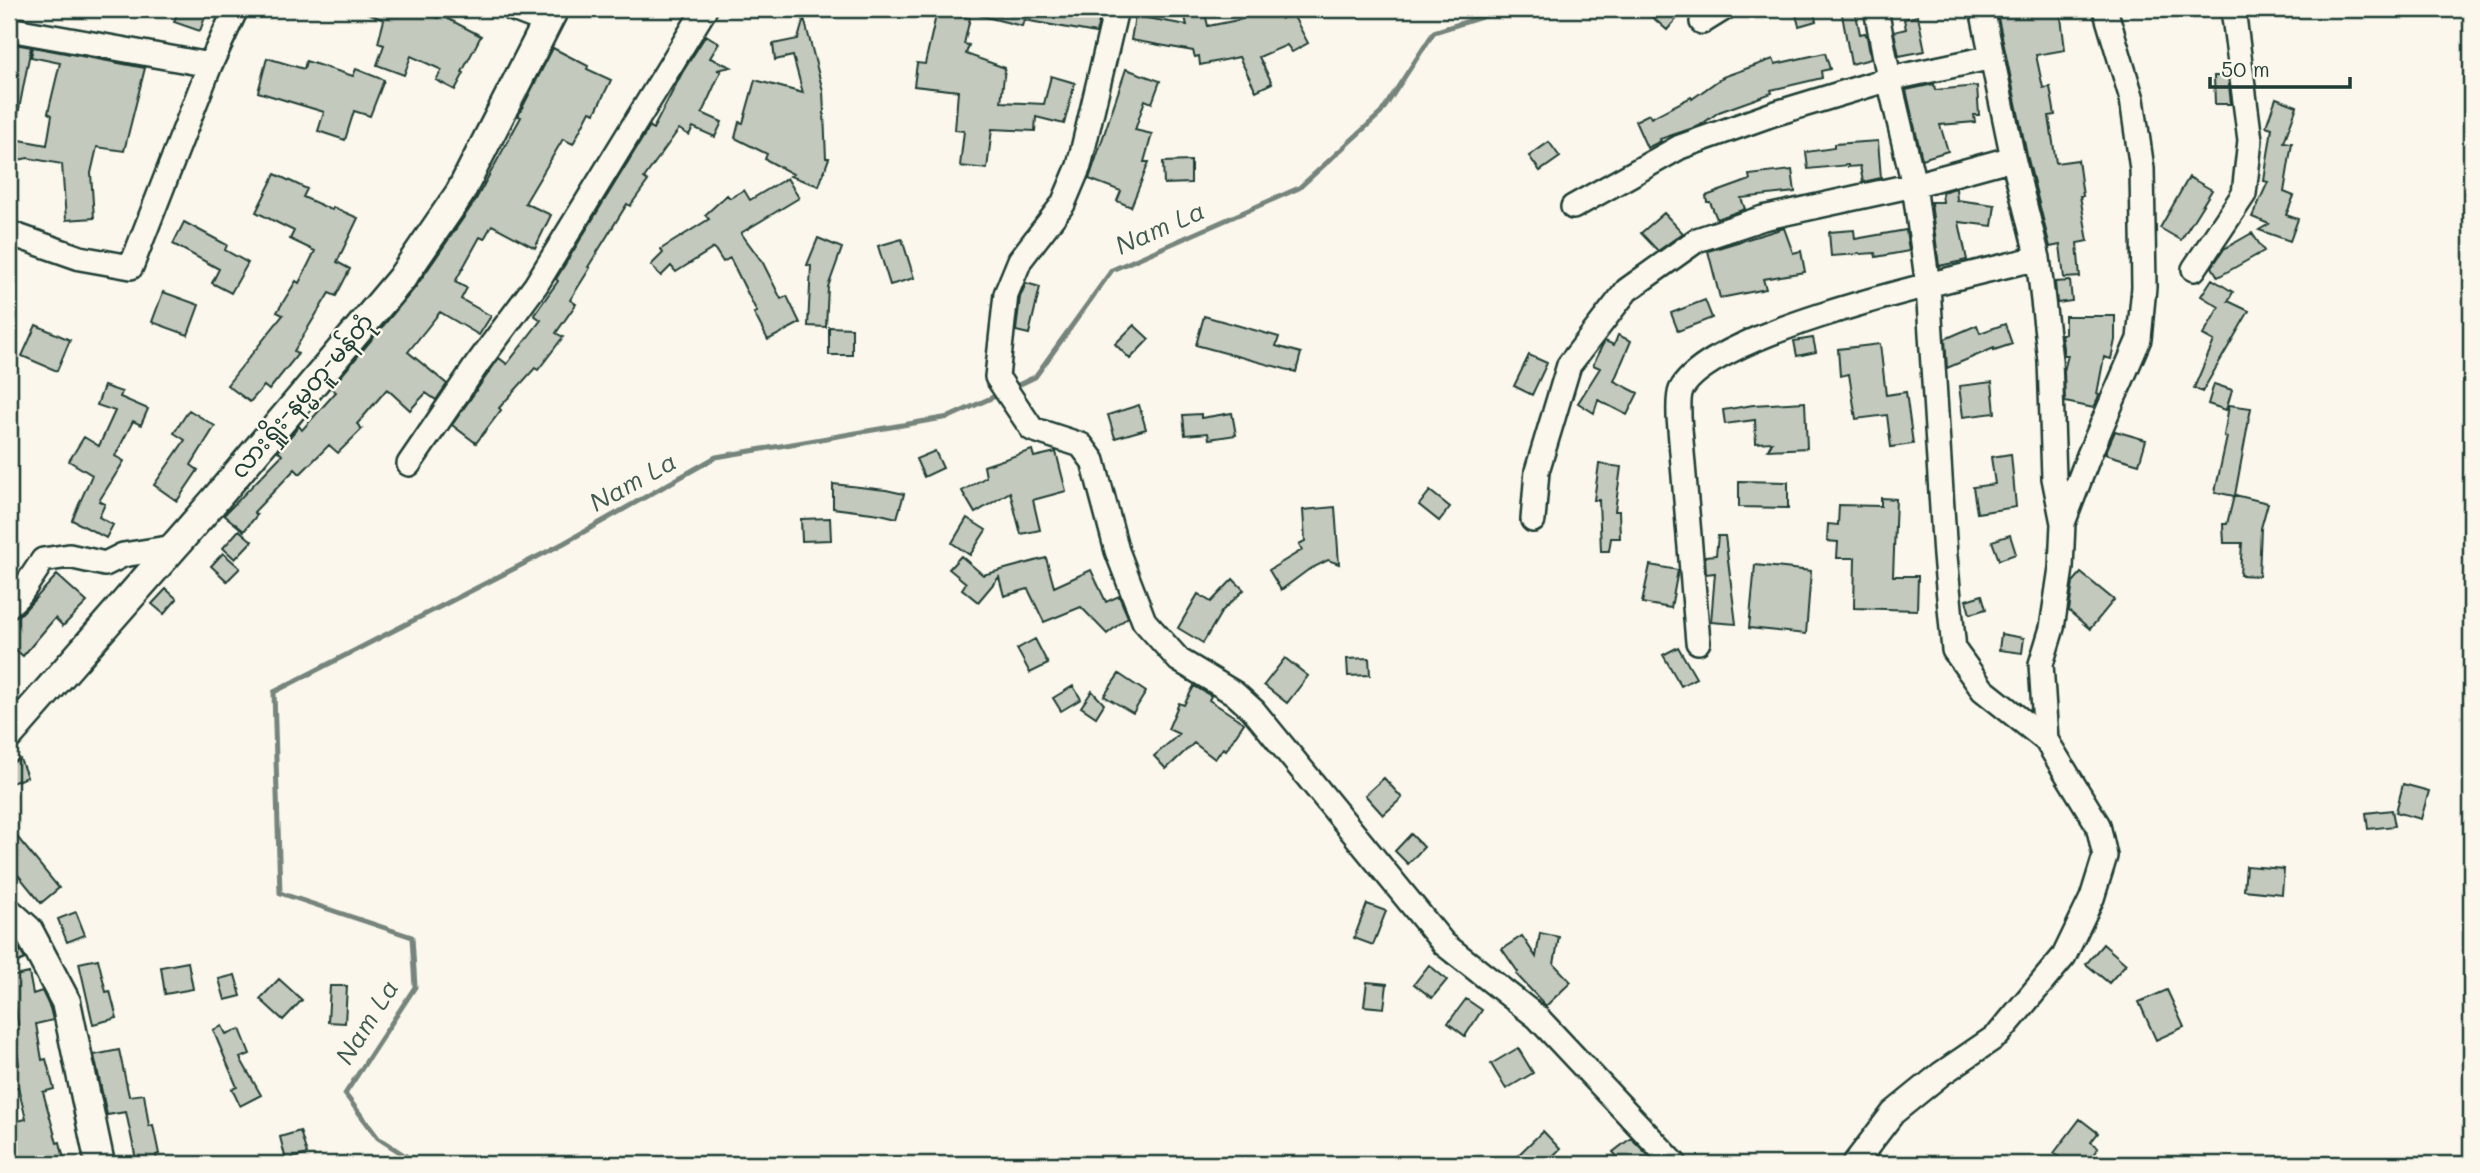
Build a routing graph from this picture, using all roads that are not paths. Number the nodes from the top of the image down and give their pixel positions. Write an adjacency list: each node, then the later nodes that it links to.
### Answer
1 (236, 9): 14 (street)
2 (513, 9): 10 (street)
3 (705, 9): 23 (street)
4 (1116, 9): 33 (street)
5 (1723, 9): 11 (street)
6 (1876, 9): 15 (street)
7 (1982, 9): 13 (street)
8 (2105, 9): 25 (street)
9 (2233, 9): 21 (street)
10 (550, 15): 26 (main road, လားရှိုး-နမ္မတူ-မန်တုံ)
11 (1702, 22)
12 (9, 29): 14 (street)
13 (1993, 57): 15 (street); 16 (street)
14 (210, 65): 19 (street)
15 (1889, 79): 17 (street); 18 (street)
16 (2013, 158): 17 (street); 20 (street)
17 (1914, 185): 22 (street); 24 (street)
18 (1573, 207)
19 (9, 233)
20 (2038, 258): 22 (street); 25 (street)
21 (2194, 269)
22 (1928, 286): 28 (street); 30 (street)
23 (409, 464)
24 (1533, 520)
25 (2063, 523): 30 (street)
26 (174, 547): 27 (street); 29 (main road, လားရှိုး-နမ္မတူ-မန်တုံ)
27 (9, 604)
28 (1698, 642)
29 (9, 735)
30 (2046, 740): 34 (street)
31 (9, 913): 32 (main road)
32 (100, 1164)
33 (1675, 1164)
34 (1854, 1164)

